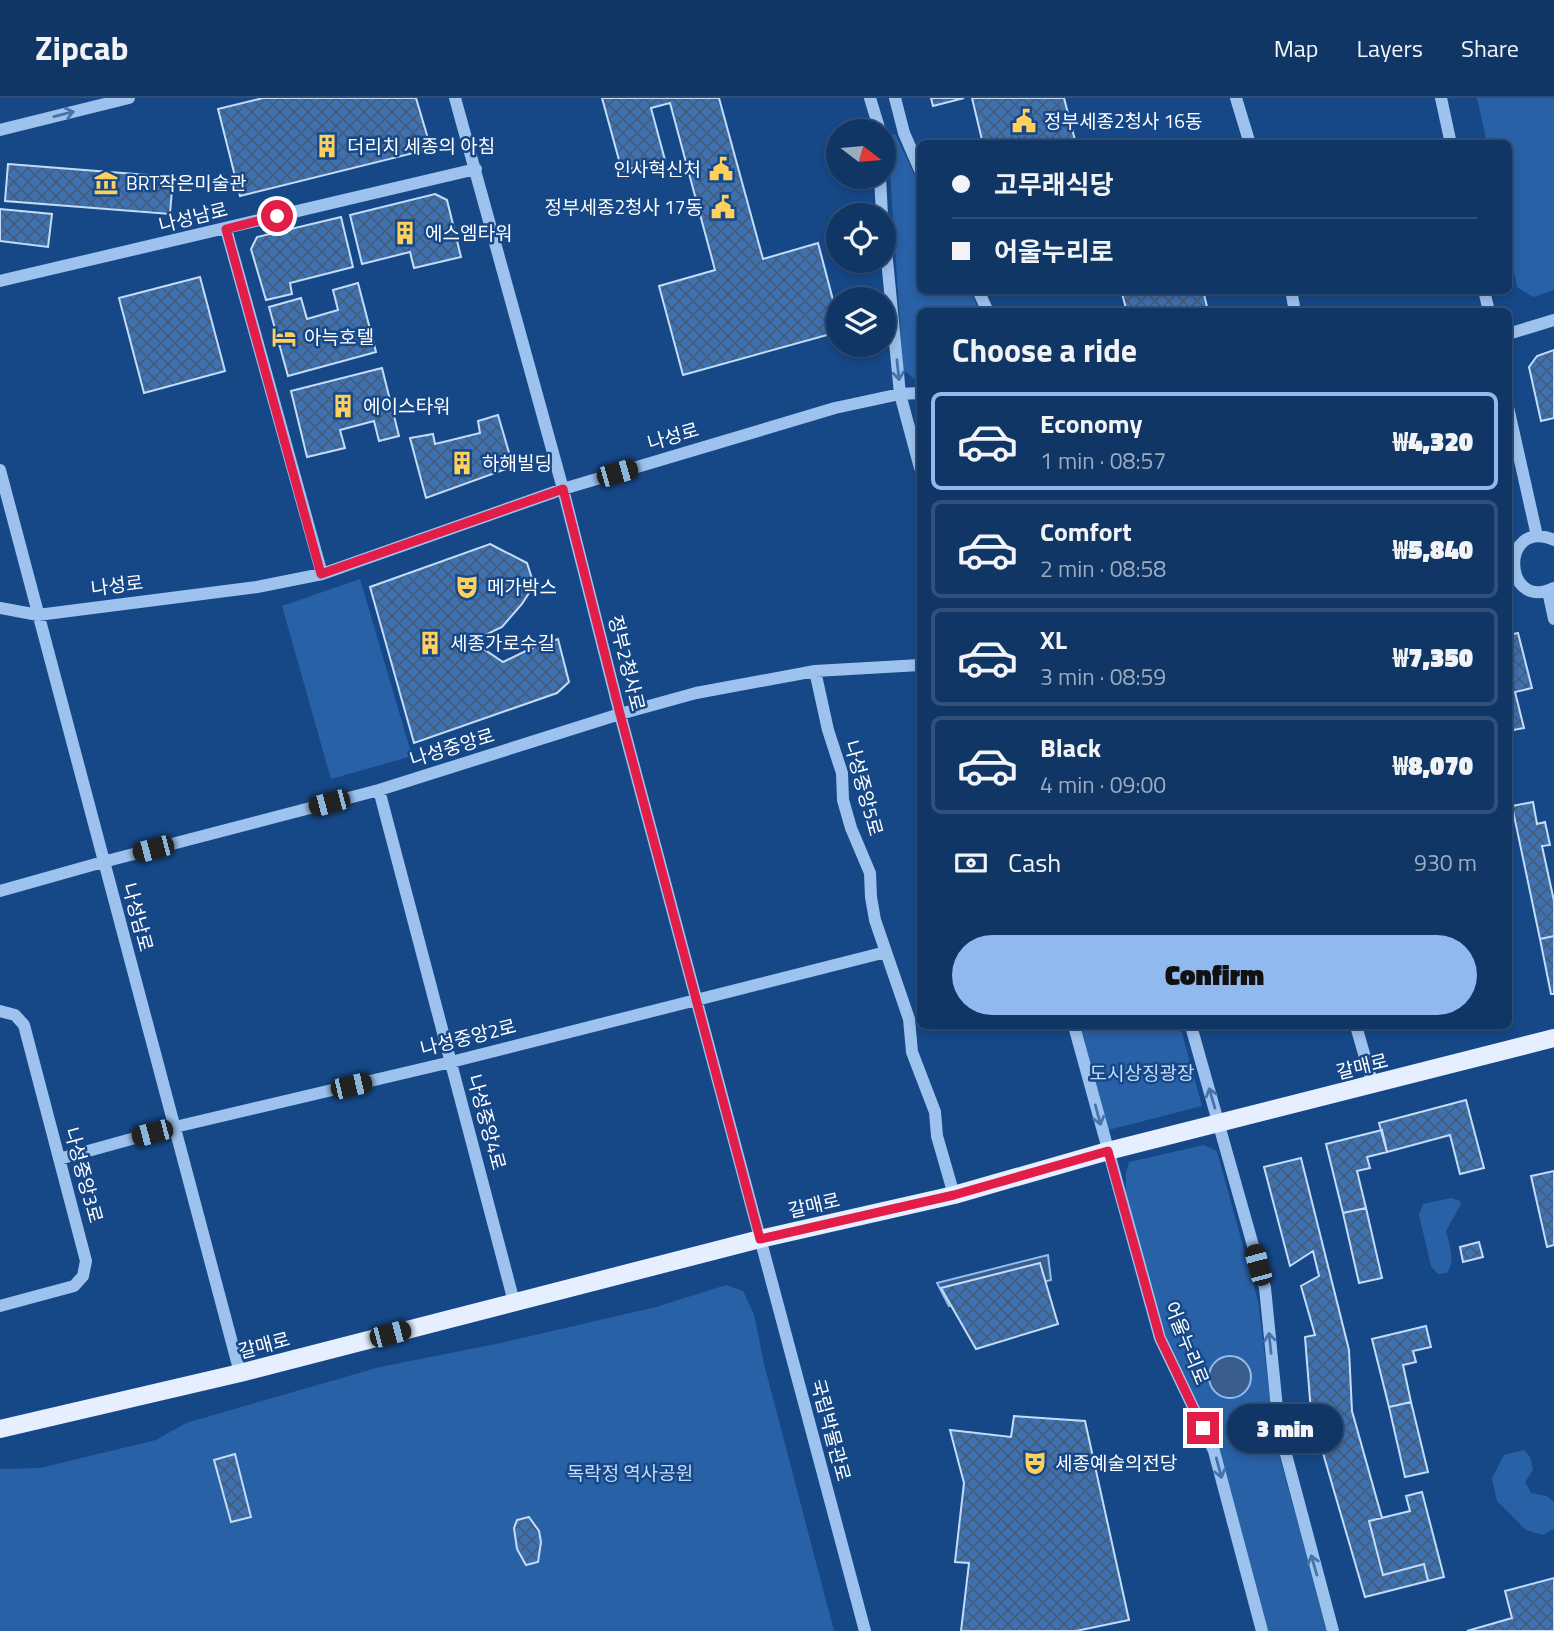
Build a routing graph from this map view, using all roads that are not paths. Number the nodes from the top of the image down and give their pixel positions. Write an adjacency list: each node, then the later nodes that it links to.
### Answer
1 (129, 98): 8 (street, one-way to 1)
2 (455, 98): 12 (street, 정부2청사로)
3 (870, 98): 7 (street)
4 (895, 98): 11 (street)
5 (1236, 98): 9 (street)
6 (1441, 98): 10 (street)
7 (876, 119)
8 (0, 130)
9 (1249, 140)
10 (1450, 140)
11 (917, 163)
12 (475, 169): 13 (street, 나성남로); 23 (street, 정부2청사로)
13 (226, 229): 15 (street, 나성남로); 28 (street)
14 (888, 273): 19 (street, one-way to 19)
15 (0, 281)
16 (1554, 320): 17 (street)
17 (1512, 333)
18 (917, 393): 19 (street, 나성로)
19 (900, 394): 21 (street); 23 (street, 나성로)
20 (1512, 425): 24 (street)
21 (917, 457)
22 (0, 470): 31 (street, 나성남로)
23 (563, 489): 28 (street, 나성로); 35 (street, 정부2청사로)
24 (1537, 536): 25 (street); 26 (street)
25 (1554, 540)
26 (1512, 564)
27 (1512, 571): 29 (street)
28 (321, 574): 31 (street, 나성로)
29 (1551, 589): 32 (street)
30 (0, 608): 31 (street, 나성로)
31 (38, 615): 37 (street, 나성남로)
32 (1554, 619)
33 (917, 665): 34 (street, 나성중앙로)
34 (815, 671): 35 (street, 나성중앙로); 39 (street, 나성중앙5로)
35 (620, 714): 36 (street, 나성중앙로); 40 (street, 정부2청사로)
36 (379, 790): 37 (street, 나성중앙로); 46 (street, 나성중앙4로)
37 (103, 862): 38 (street, 나성중앙로); 49 (street, 나성남로)
38 (0, 891)
39 (886, 952): 40 (street, 나성중앙2로); 52 (street, 나성중앙5로)
40 (697, 998): 46 (street, 나성중앙2로); 53 (street, 정부2청사로)
41 (0, 1011): 51 (street, 나성중앙3로)
42 (1075, 1029): 50 (street, 어울누리로, one-way to 50)
43 (1192, 1029): 48 (street, one-way to 43)
44 (1357, 1029): 47 (street)
45 (1554, 1038): 47 (main road, 갈매로)
46 (451, 1062): 49 (street, 나성중앙2로); 54 (street, 나성중앙4로)
47 (1373, 1085): 48 (main road, 갈매로)
48 (1220, 1124): 50 (main road, 갈매로); 60 (street, one-way to 48)
49 (175, 1127): 51 (street, 나성중앙2로); 56 (street, 나성남로)
50 (1108, 1151): 52 (main road, 갈매로); 59 (street, 어울누리로, one-way to 59)
51 (59, 1158): 55 (street, 나성중앙3로)
52 (954, 1195): 53 (main road, 갈매로)
53 (760, 1239): 54 (main road, 갈매로); 58 (street, 국립박물관로)
54 (514, 1301): 56 (main road, 갈매로)
55 (0, 1307)
56 (240, 1373): 57 (main road, 갈매로)
57 (0, 1429)
58 (865, 1631)
59 (1262, 1631)
60 (1333, 1631)

